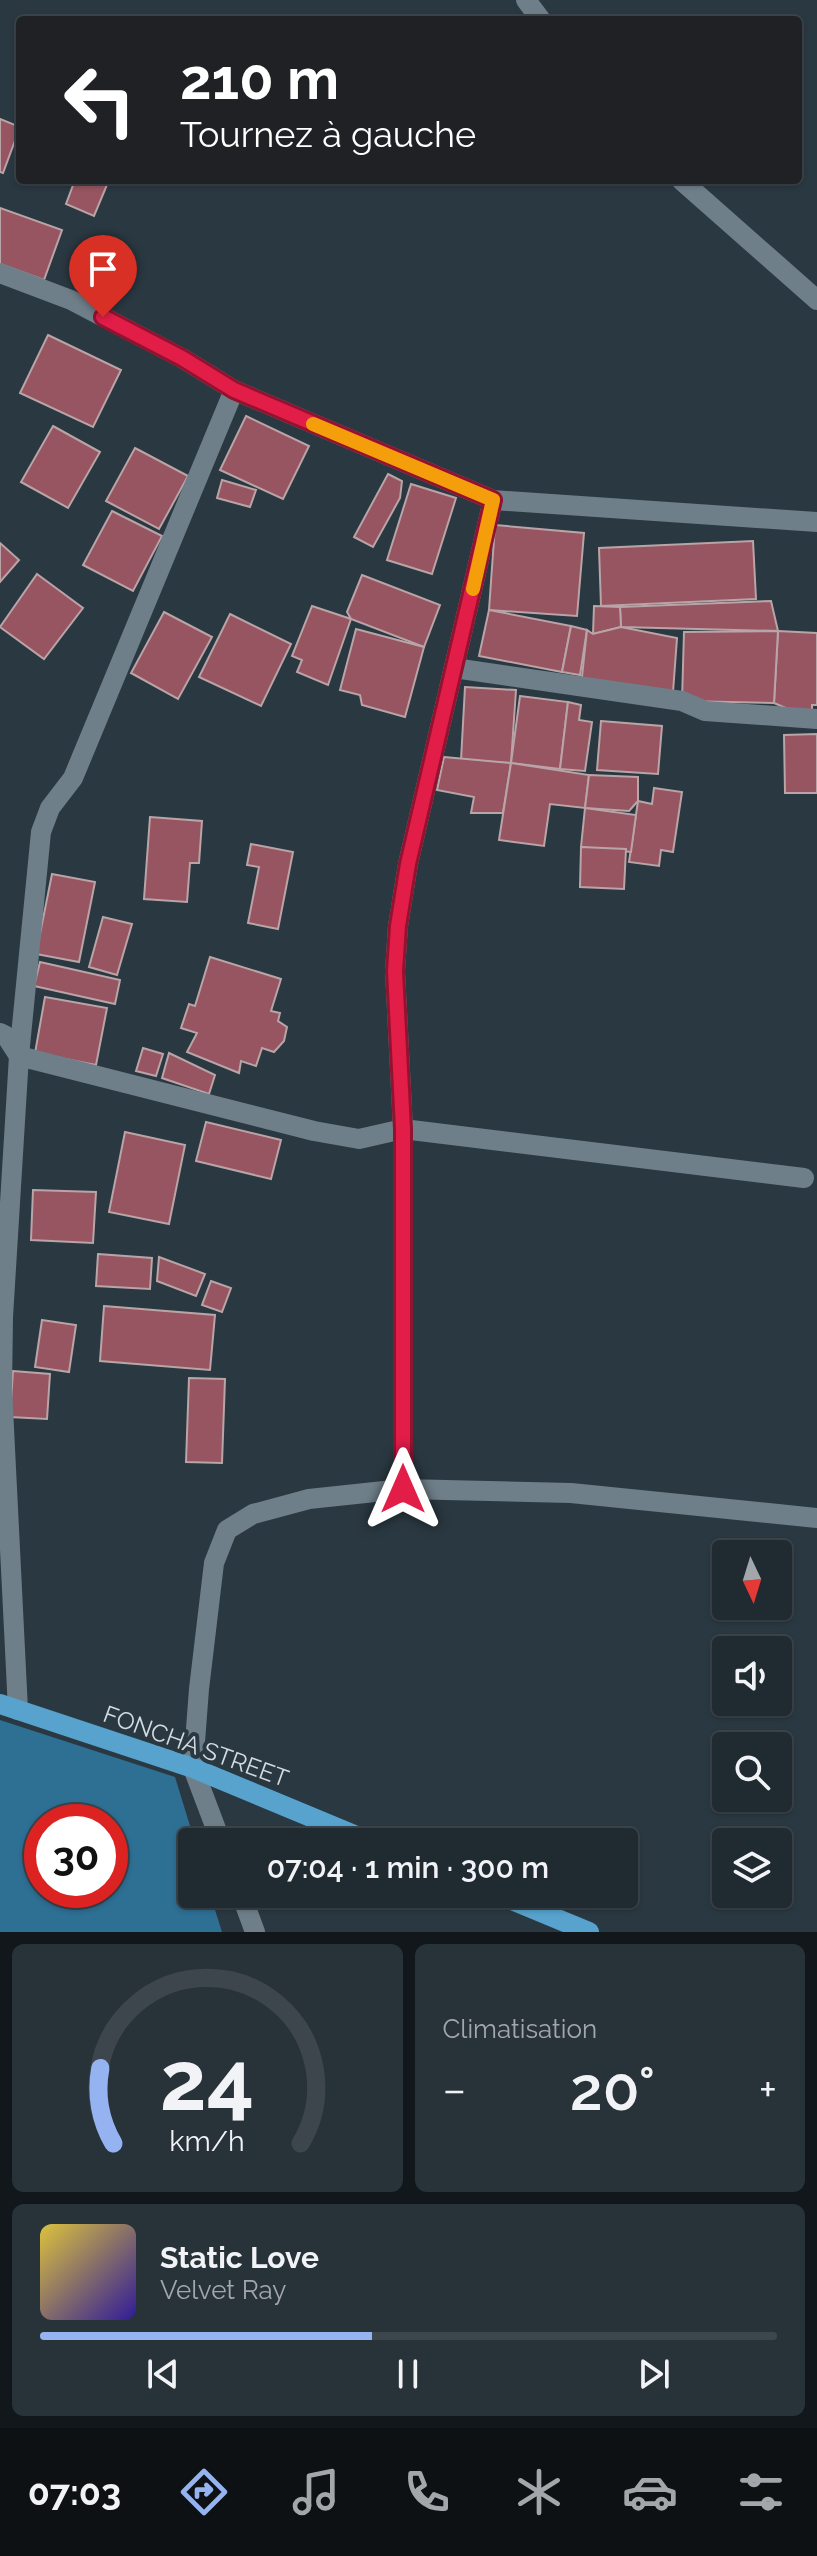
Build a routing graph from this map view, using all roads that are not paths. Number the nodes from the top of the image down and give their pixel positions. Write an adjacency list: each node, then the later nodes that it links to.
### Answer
1 (686, 184): 3 (street)
2 (0, 273): 4 (street)
3 (817, 300)
4 (234, 390): 5 (street); 10 (street)
5 (493, 500): 6 (street); 7 (street)
6 (817, 522)
7 (454, 668): 8 (street); 11 (street)
8 (817, 719)
9 (0, 1033): 10 (street)
10 (19, 1056): 11 (street); 15 (street)
11 (403, 1129): 12 (street); 13 (street)
12 (804, 1178)
13 (403, 1489): 14 (street); 16 (street)
14 (817, 1518)
15 (9, 1707): 16 (main road, FONCHA STREET)
16 (193, 1768): 17 (street); 18 (main road, FONCHA STREET)
17 (216, 1828)
18 (337, 1828)
19 (246, 1908): 21 (street)
20 (531, 1908): 22 (main road)
21 (255, 1932)
22 (589, 1932)

